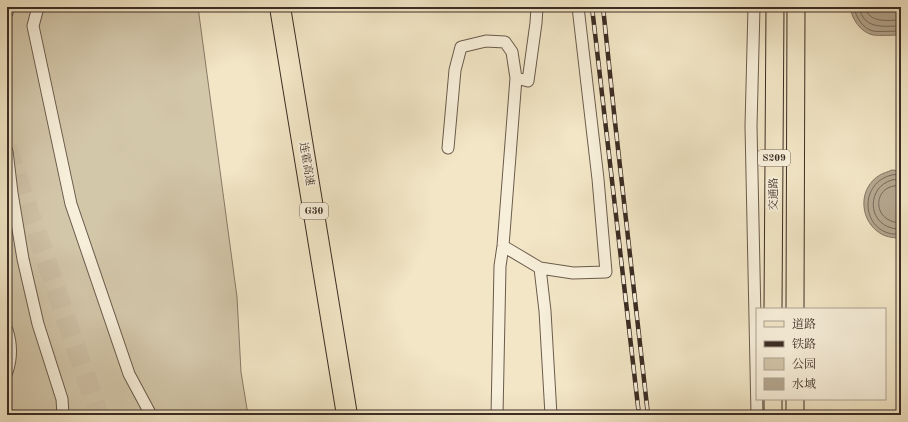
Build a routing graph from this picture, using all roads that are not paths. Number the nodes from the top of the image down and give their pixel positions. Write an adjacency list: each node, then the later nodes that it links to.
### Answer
1 (8, 7): 9 (street)
2 (38, 7): 24 (street)
3 (280, 7): 25 (highway, 连霍高速 / G30)
4 (536, 7): 10 (street)
5 (578, 7): 14 (street)
6 (754, 7): 18 (street)
7 (775, 7): 15 (main road, 交通路 / S209)
8 (796, 7): 16 (main road, 交通路 / S209)
9 (7, 13)
10 (516, 78): 11 (street); 13 (street)
11 (448, 148)
12 (7, 151): 23 (street)
13 (503, 246): 14 (street); 26 (street)
14 (540, 268): 27 (street)
15 (774, 308)
16 (795, 308)
17 (7, 330): 19 (street)
18 (756, 357)
19 (7, 372)
20 (757, 400): 28 (street)
21 (773, 400): 29 (main road)
22 (795, 400): 30 (main road)
23 (63, 415)
24 (151, 415)
25 (347, 415)
26 (497, 415)
27 (551, 415)
28 (757, 415)
29 (773, 415)
30 (795, 415)

